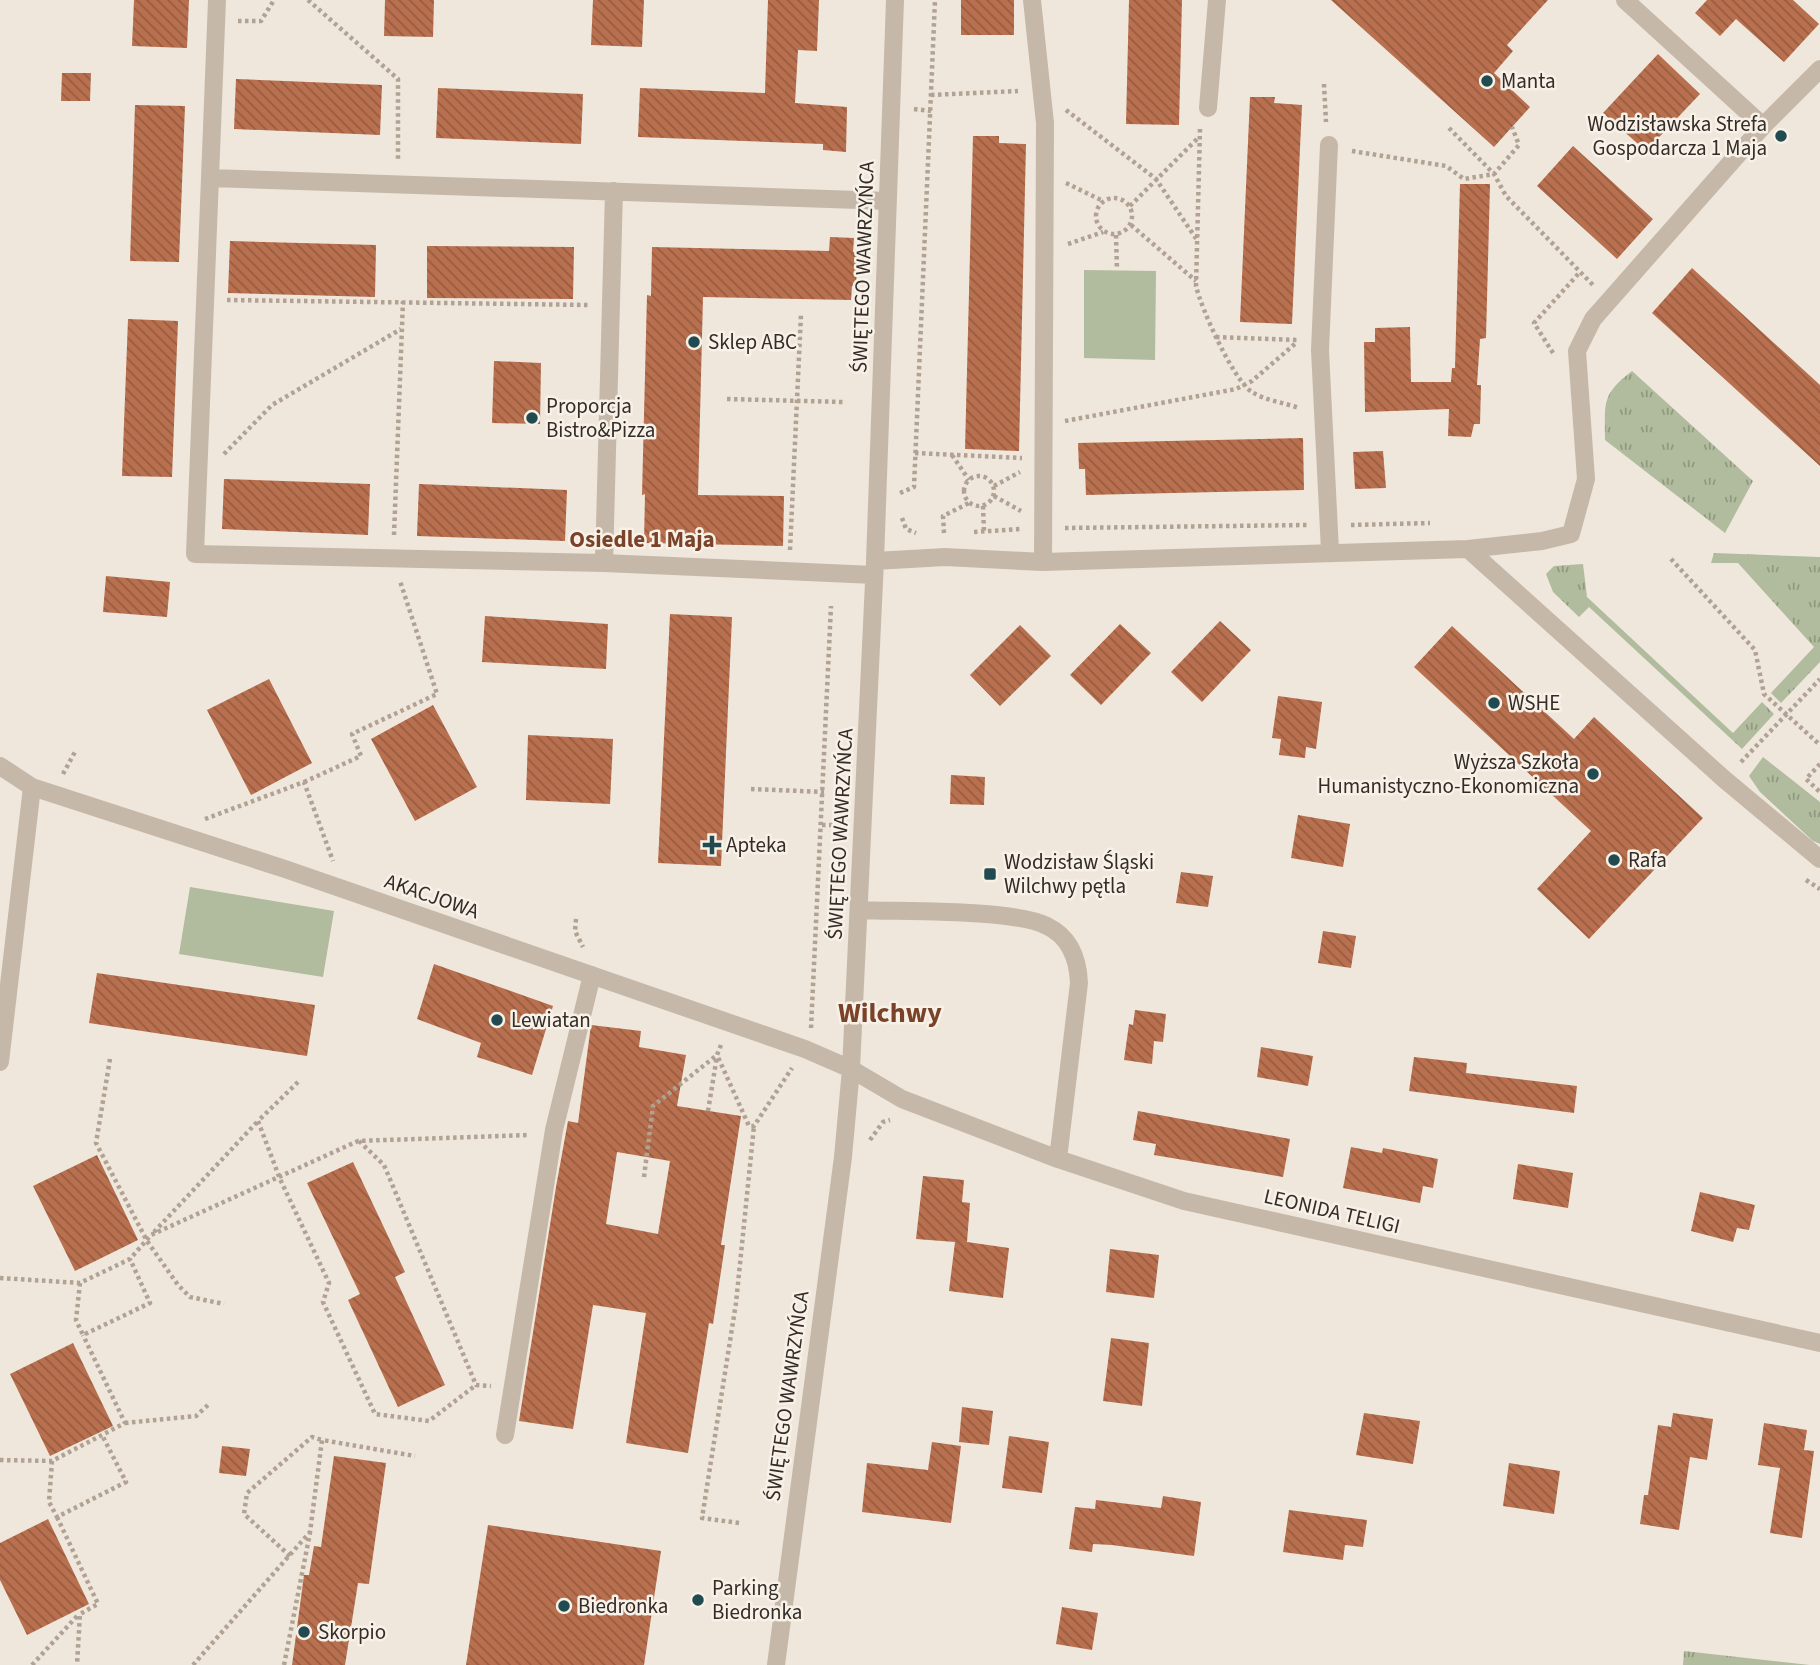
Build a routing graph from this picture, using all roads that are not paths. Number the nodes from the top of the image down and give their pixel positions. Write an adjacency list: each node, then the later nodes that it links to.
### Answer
1 (217, 0): 10 (street)
2 (895, 0): 12 (street, ŚWIĘTEGO WAWRZYŃCA)
3 (1032, 0): 15 (street)
4 (1217, 0): 7 (street)
5 (1625, 0): 8 (street)
6 (1820, 69): 8 (street)
7 (1208, 108)
8 (1763, 126): 13 (street)
9 (1329, 145): 14 (street)
10 (210, 178): 11 (street); 16 (street)
11 (614, 191): 12 (street); 16 (street)
12 (888, 201): 17 (street, ŚWIĘTEGO WAWRZYŃCA)
13 (1468, 549): 14 (street); 20 (street)
14 (1330, 551): 15 (street)
15 (1043, 562): 17 (street)
16 (604, 563): 17 (street)
17 (874, 568): 21 (street, ŚWIĘTEGO WAWRZYŃCA)
18 (0, 766): 19 (street, AKACJOWA)
19 (32, 787): 22 (street, AKACJOWA); 23 (street)
20 (1820, 859)
21 (860, 910): 24 (street, ŚWIĘTEGO WAWRZYŃCA); 25 (street)
22 (592, 975): 24 (street, AKACJOWA); 27 (street)
23 (1, 1054)
24 (851, 1069): 25 (street, LEONIDA TELIGI); 28 (street, ŚWIĘTEGO WAWRZYŃCA)
25 (1058, 1159): 26 (street, LEONIDA TELIGI)
26 (1820, 1343)
27 (505, 1435)
28 (776, 1665)

